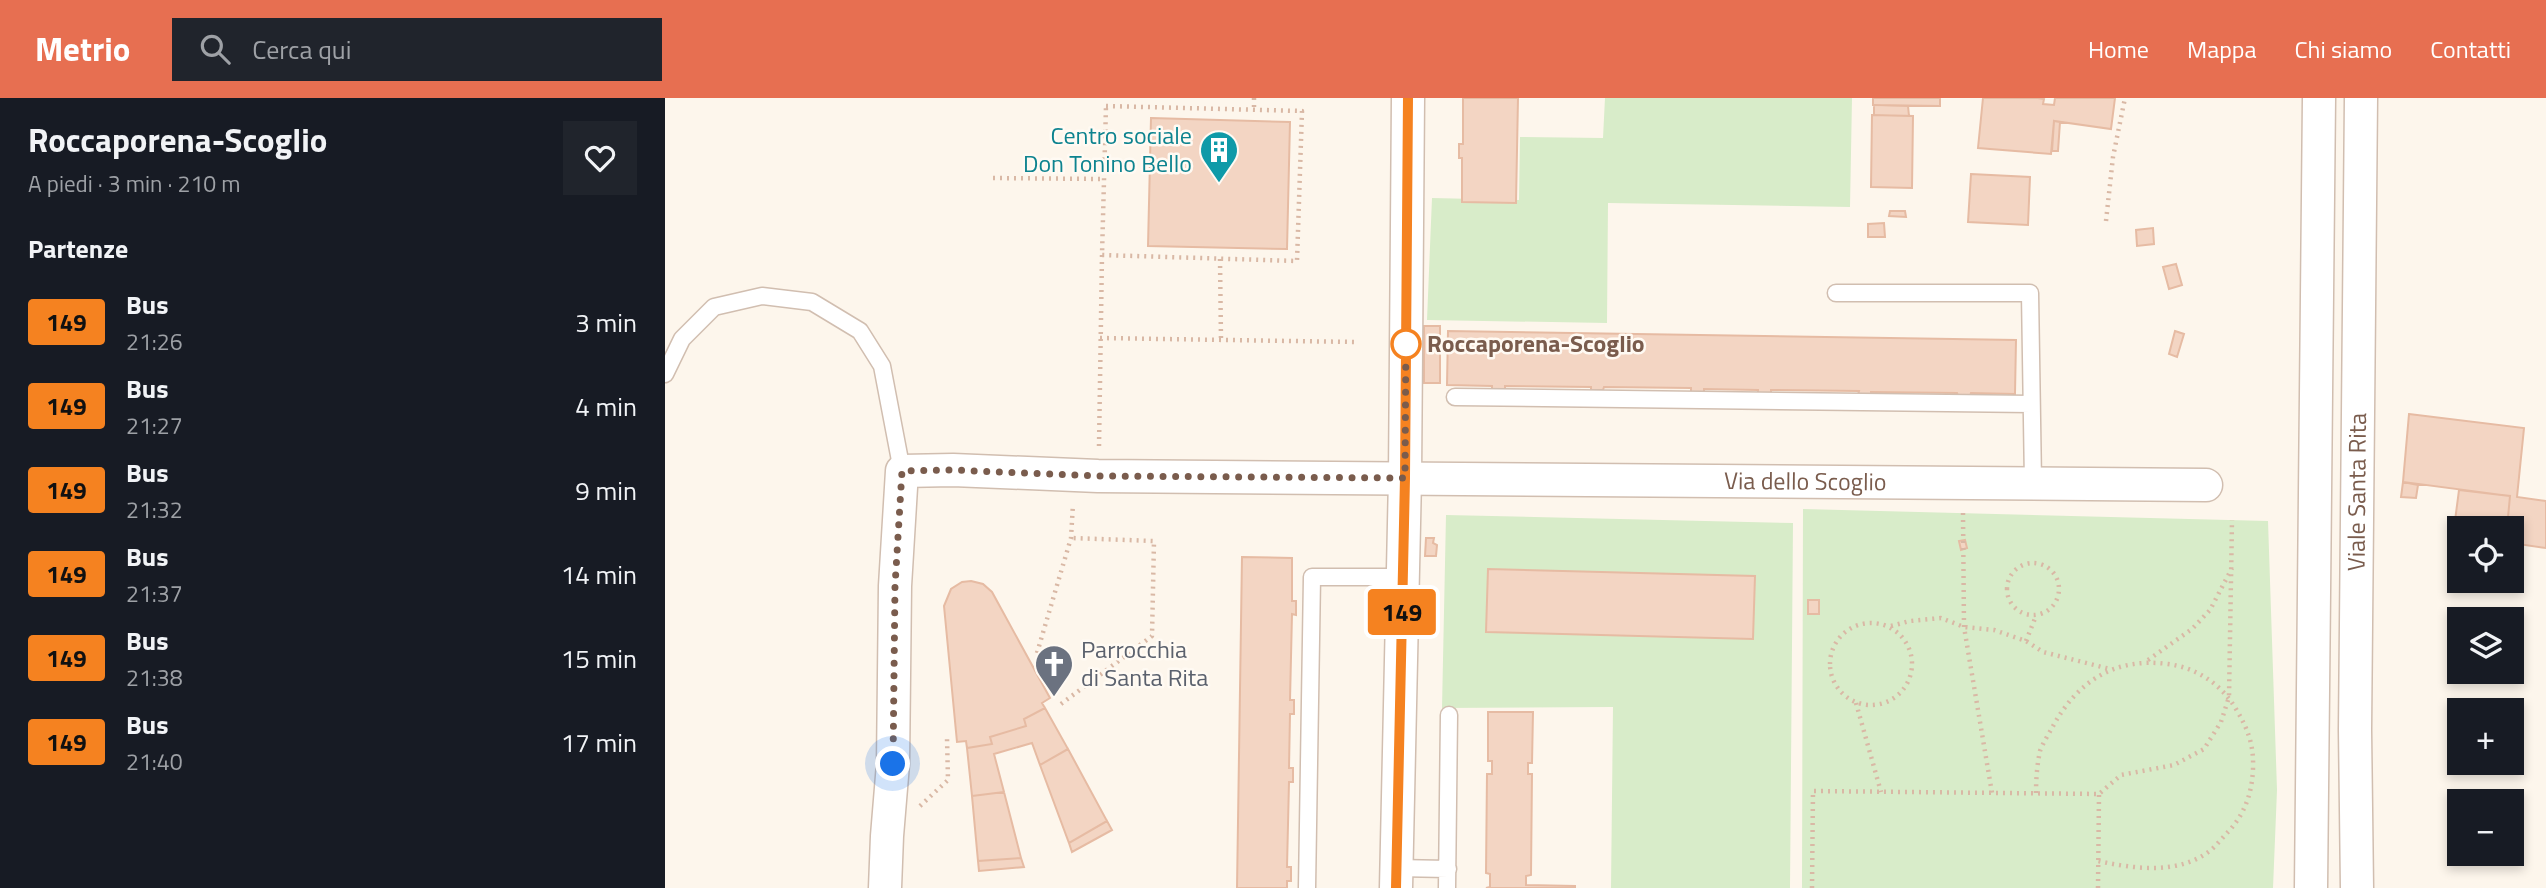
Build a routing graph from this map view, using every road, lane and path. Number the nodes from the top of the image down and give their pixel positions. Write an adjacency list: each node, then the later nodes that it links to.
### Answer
1 (1140, 98): 7 (path)
2 (1254, 98): 8 (path)
3 (1408, 98): 23 (street)
4 (2125, 98): 11 (path)
5 (2319, 98): 42 (street, Viale Santa Rita)
6 (2361, 98): 43 (street, Viale Santa Rita)
7 (1140, 107): 8 (path); 10 (path)
8 (1254, 110): 13 (path)
9 (993, 178): 10 (path)
10 (1104, 179): 12 (path)
11 (2106, 221)
12 (1102, 255): 13 (path); 15 (path)
13 (1220, 259): 16 (path)
14 (1836, 293): 20 (lane)
15 (1100, 338): 16 (path); 22 (path)
16 (1221, 340): 17 (path)
17 (1355, 342)
18 (665, 374): 21 (lane)
19 (1455, 397): 20 (lane)
20 (2031, 404): 24 (lane)
21 (902, 471): 22 (street, Via dello Scoglio); 49 (street)
22 (1086, 475): 23 (street, Via dello Scoglio); 28 (path)
23 (1405, 478): 24 (street, Via dello Scoglio); 30 (street)
24 (2033, 483): 25 (street, Via dello Scoglio)
25 (2206, 485)
26 (1963, 514): 33 (path)
27 (2232, 520): 29 (path)
28 (1071, 538): 35 (path); 40 (path)
29 (2233, 568): 36 (path); 38 (path)
30 (1403, 577): 52 (street); 54 (lane)
31 (2036, 616): 31 (path); 34 (path)
32 (1890, 627): 33 (path); 39 (path); 39 (path)
33 (1964, 627): 34 (path); 46 (path)
34 (2026, 641): 37 (path)
35 (1037, 653)
36 (2147, 661): 37 (path); 38 (path)
37 (2111, 669): 47 (path)
38 (2229, 697): 48 (path); 50 (path)
39 (1856, 703): 45 (path)
40 (1061, 704)
41 (1449, 715): 51 (lane)
42 (2312, 735): 43 (street); 58 (street, Viale Santa Rita)
43 (2355, 737): 59 (street, Viale Santa Rita)
44 (947, 738): 49 (path)
45 (1881, 792): 46 (path); 56 (path)
46 (1992, 793): 47 (path)
47 (2036, 793): 48 (path)
48 (2099, 794): 50 (path)
49 (887, 836): 53 (street)
50 (2098, 861): 57 (path)
51 (1448, 869): 52 (lane); 55 (lane)
52 (1396, 878)
53 (885, 888)
54 (1307, 888)
55 (1447, 888)
56 (1812, 888)
57 (2098, 888)
58 (2311, 888)
59 (2357, 888)

